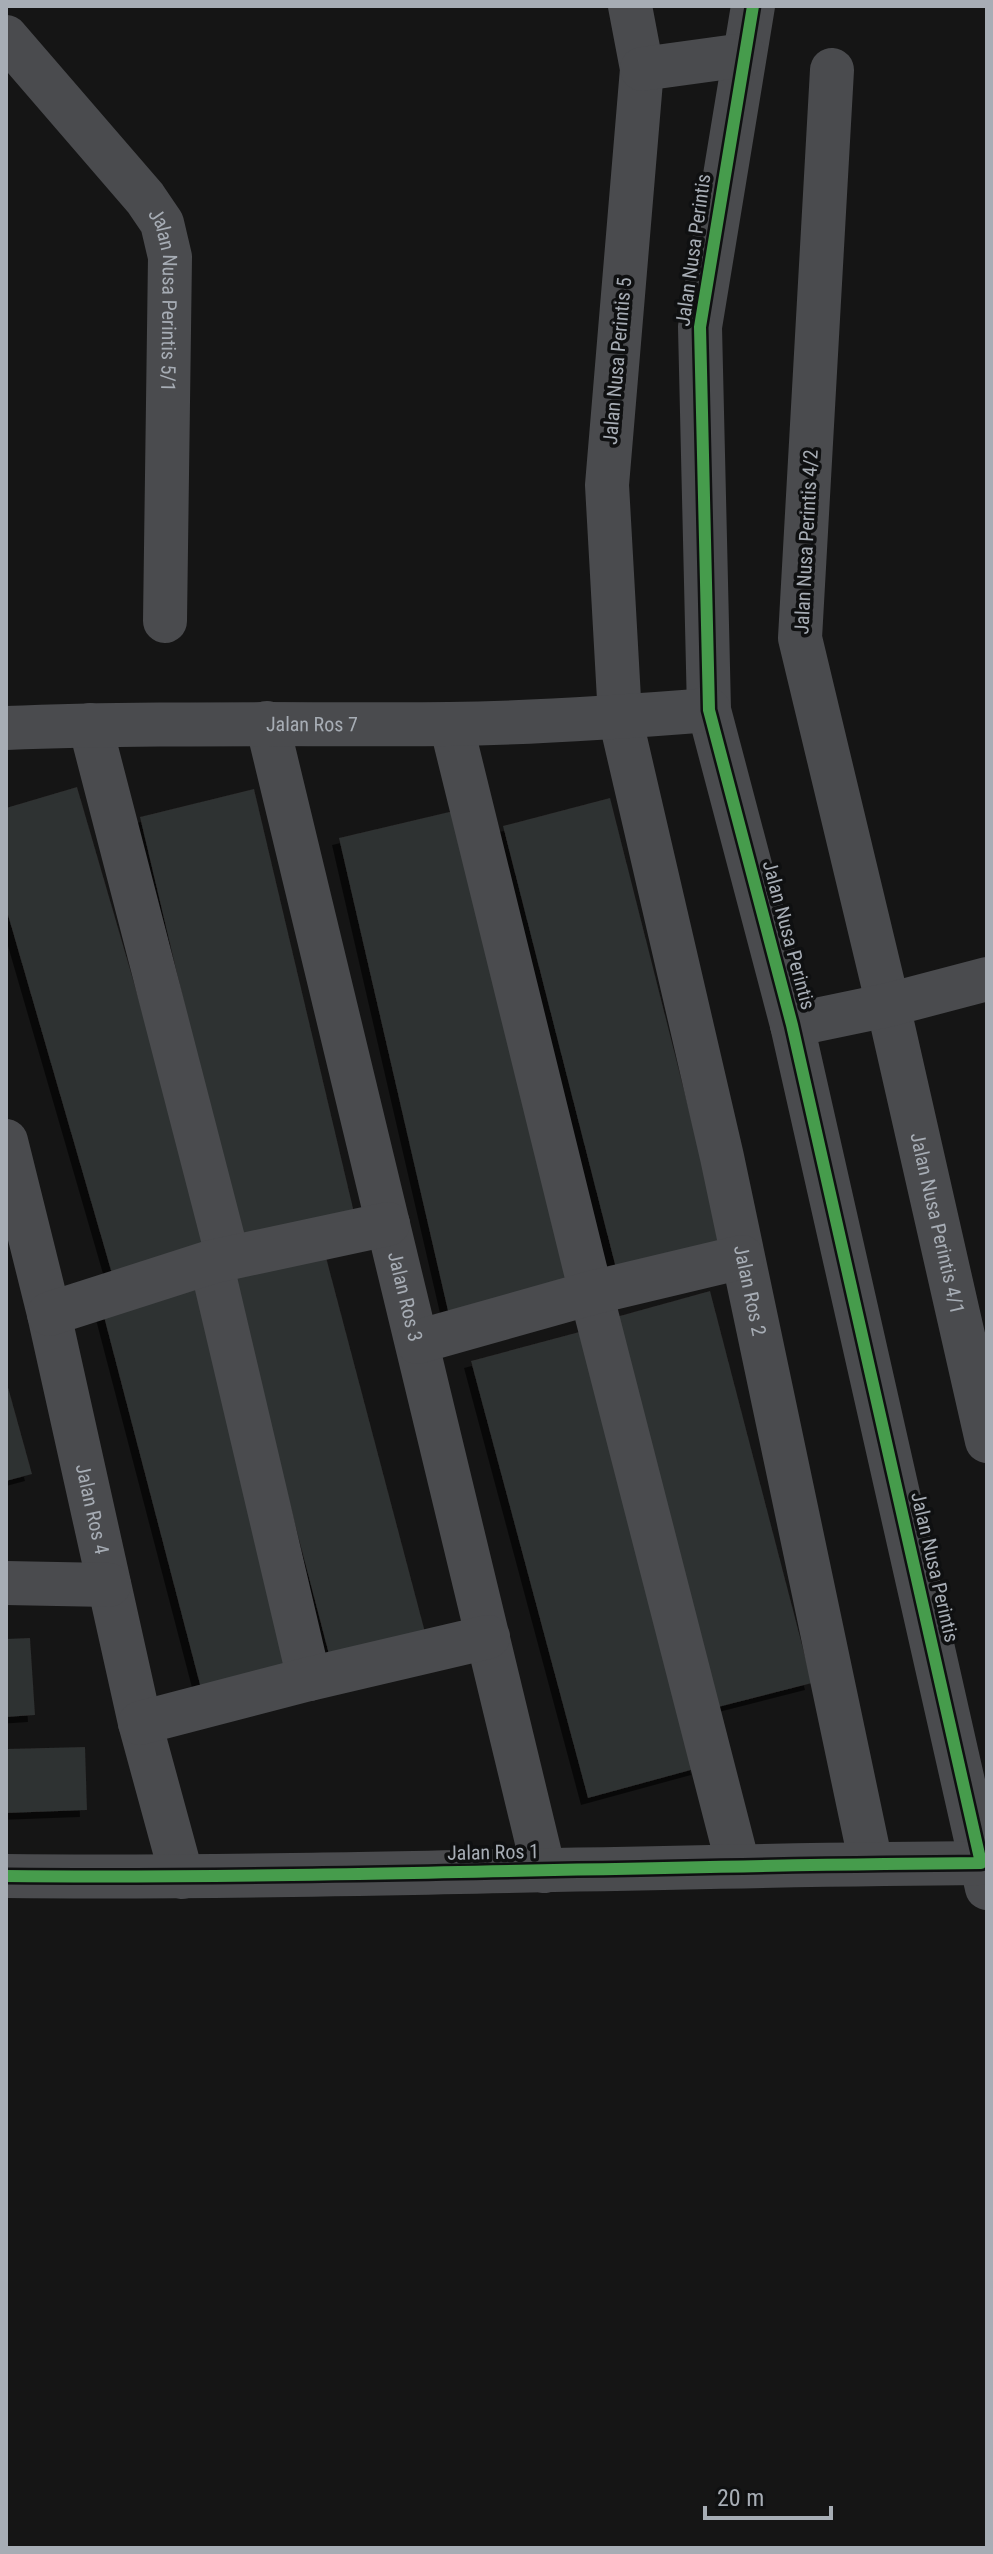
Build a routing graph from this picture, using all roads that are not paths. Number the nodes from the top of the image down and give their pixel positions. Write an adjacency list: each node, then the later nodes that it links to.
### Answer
1 (630, 6): 5 (street, Jalan Nusa Perintis 5)
2 (753, 6): 4 (street, Jalan Nusa Perintis)
3 (6, 37): 7 (street, Jalan Nusa Perintis 5/1)
4 (744, 55): 5 (street); 8 (street, Jalan Nusa Perintis)
5 (642, 69): 9 (street, Jalan Nusa Perintis 5)
6 (832, 70): 15 (street, Jalan Nusa Perintis 4/2)
7 (165, 621)
8 (709, 710): 9 (street, Jalan Ros 7); 16 (street, Jalan Nusa Perintis)
9 (620, 717): 11 (street, Jalan Ros 7); 19 (street, Jalan Ros 2)
10 (267, 723): 11 (street, Jalan Ros 7); 12 (street, Jalan Ros 7); 18 (street, Jalan Ros 3)
11 (451, 724): 21 (street)
12 (90, 725): 13 (street, Jalan Ros 7); 20 (street)
13 (6, 728)
14 (987, 979): 15 (street)
15 (888, 1005): 16 (street); 24 (street, Jalan Nusa Perintis 4/1)
16 (792, 1025): 34 (street, Jalan Nusa Perintis)
17 (6, 1141): 22 (street, Jalan Ros 4)
18 (388, 1224): 20 (street); 23 (street, Jalan Ros 3)
19 (742, 1257): 21 (street); 30 (street, Jalan Ros 2)
20 (219, 1260): 22 (street); 28 (street)
21 (591, 1293): 23 (street); 31 (street)
22 (49, 1314): 26 (street, Jalan Ros 4)
23 (417, 1342): 27 (street, Jalan Ros 3)
24 (987, 1441)
25 (6, 1583): 26 (street)
26 (109, 1585): 29 (street, Jalan Ros 4)
27 (488, 1637): 28 (street); 32 (street, Jalan Ros 3)
28 (309, 1679): 29 (street)
29 (140, 1723): 35 (street, Jalan Ros 4)
30 (871, 1864): 31 (street, Jalan Ros 1); 34 (street, Jalan Ros 1)
31 (738, 1865): 32 (street, Jalan Ros 1)
32 (544, 1871): 35 (street, Jalan Ros 1)
33 (6, 1876): 35 (street, Jalan Ros 1)
34 (984, 1876)
35 (182, 1877)

